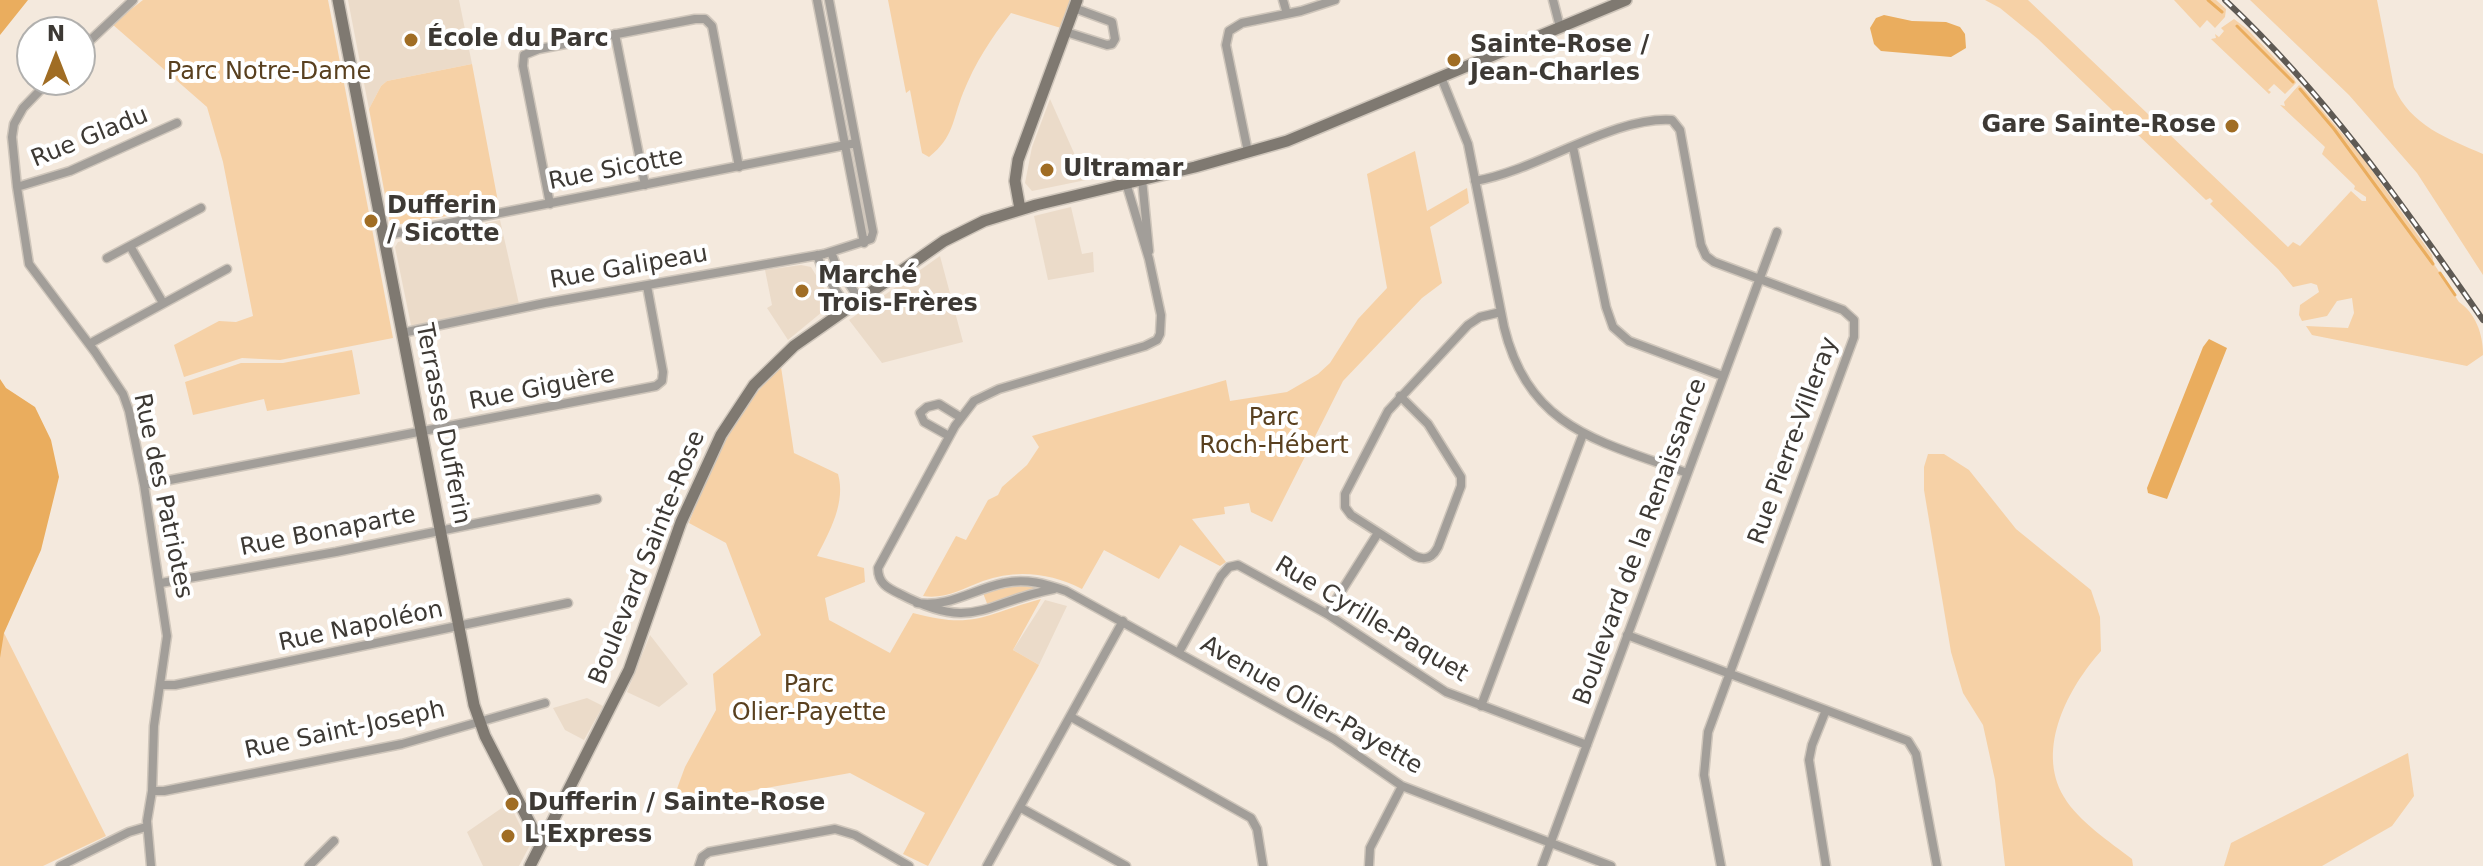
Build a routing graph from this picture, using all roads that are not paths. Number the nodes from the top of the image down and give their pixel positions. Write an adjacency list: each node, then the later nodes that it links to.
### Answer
1 (133, 0): 14 (street)
2 (338, 0): 32 (street, Terrasse Dufferin)
3 (1283, 0): 10 (street)
4 (1335, 0): 10 (street)
5 (1553, 0): 11 (street)
6 (1626, 0): 11 (street, Boulevard Sainte-Rose)
7 (830, 3): 8 (street); 18 (street)
8 (817, 4): 19 (street)
9 (1076, 4): 12 (street); 12 (street)
10 (1287, 14): 21 (street)
11 (1560, 27): 15 (street, Boulevard Sainte-Rose)
12 (1066, 32): 30 (street)
13 (615, 34): 22 (street); 26 (street); 28 (street)
14 (96, 35)
15 (1441, 77): 21 (street, Boulevard Sainte-Rose); 24 (street)
16 (35, 96): 27 (street, Rue des Patriotes)
17 (177, 123): 27 (street, Rue Gladu)
18 (856, 143): 19 (street, Rue Sicotte); 33 (street)
19 (844, 146): 22 (street, Rue Sicotte); 33 (street)
20 (1573, 147): 24 (street); 40 (street, Rue Pierre-Villeray); 48 (street)
21 (1248, 152): 23 (street, Boulevard Sainte-Rose)
22 (739, 167): 26 (street, Rue Sicotte)
23 (1142, 179): 25 (street, Boulevard Sainte-Rose); 38 (street)
24 (1475, 181): 45 (street)
25 (1126, 183): 30 (street, Boulevard Sainte-Rose); 38 (street)
26 (645, 185): 28 (street, Rue Sicotte)
27 (17, 187): 47 (street, Rue des Patriotes)
28 (550, 204): 32 (street, Rue Sicotte)
29 (201, 208): 34 (street)
30 (1020, 209): 42 (street, Boulevard Sainte-Rose)
31 (1777, 232): 40 (street, Boulevard de la Renaissance)
32 (383, 236): 46 (street, Terrasse Dufferin)
33 (864, 243): 35 (street, Rue Galipeau)
34 (130, 246): 37 (street); 43 (street)
35 (831, 252): 36 (street, Rue Galipeau); 42 (street)
36 (817, 255): 41 (street, Rue Galipeau); 44 (street)
37 (107, 258)
38 (1149, 259): 50 (street)
39 (227, 269): 43 (street)
40 (1759, 279): 48 (street, Boulevard de la Renaissance); 68 (street, Rue Pierre-Villeray)
41 (647, 286): 46 (street, Rue Galipeau); 51 (street, Rue Giguère)
42 (860, 300): 44 (street, Boulevard Sainte-Rose)
43 (163, 303): 47 (street)
44 (848, 308): 82 (street, Boulevard Sainte-Rose)
45 (1501, 312): 49 (street); 52 (street)
46 (402, 333): 51 (street, Terrasse Dufferin)
47 (89, 344): 55 (street, Rue des Patriotes)
48 (1723, 376): 54 (street, Boulevard de la Renaissance)
49 (1400, 396): 58 (street); 58 (street)
50 (960, 417): 53 (street); 53 (street)
51 (421, 433): 55 (street, Rue Giguère); 57 (street, Terrasse Dufferin)
52 (1583, 434): 54 (street); 71 (street)
53 (949, 436): 62 (street)
54 (1687, 473): 66 (street, Boulevard de la Renaissance)
55 (144, 485): 59 (street, Rue des Patriotes)
56 (597, 499): 57 (street, Rue Bonaparte)
57 (440, 531): 59 (street, Rue Bonaparte); 65 (street, Terrasse Dufferin)
58 (1378, 533): 63 (street)
59 (161, 583): 69 (street, Rue des Patriotes)
60 (1058, 588): 62 (street, Avenue Olier-Payette); 62 (street); 64 (street, Avenue Olier-Payette)
61 (568, 603): 65 (street, Rue Napoléon)
62 (917, 603)
63 (1327, 614): 67 (street, Rue Cyrille-Paquet); 71 (street, Rue Cyrille-Paquet)
64 (1123, 621): 67 (street, Avenue Olier-Payette); 73 (street)
65 (459, 627): 69 (street, Rue Napoléon); 74 (street, Terrasse Dufferin)
66 (1627, 635): 68 (street); 75 (street, Boulevard de la Renaissance)
67 (1179, 652): 76 (street, Avenue Olier-Payette)
68 (1729, 673): 72 (street); 95 (street, Rue Pierre-Villeray)
69 (162, 685): 77 (street, Rue des Patriotes)
70 (545, 703): 74 (street, Rue Saint-Joseph)
71 (1481, 706): 75 (street, Rue Cyrille-Paquet)
72 (1826, 710): 96 (street); 97 (street)
73 (1071, 717): 78 (street); 91 (street)
74 (479, 722): 77 (street, Rue Saint-Joseph); 82 (street, Terrasse Dufferin)
75 (1587, 745): 81 (street, Boulevard de la Renaissance)
76 (1402, 786): 81 (street, Avenue Olier-Payette); 92 (street)
77 (152, 791): 79 (street, Rue des Patriotes)
78 (1021, 808): 89 (street); 90 (street)
79 (146, 827): 83 (street); 84 (street, Rue des Patriotes)
80 (334, 841): 85 (street)
81 (1551, 841): 93 (street, Boulevard de la Renaissance); 94 (street, Avenue Olier-Payette)
82 (543, 842): 86 (street, Boulevard Sainte-Rose)
83 (60, 866)
84 (151, 866)
85 (309, 866)
86 (530, 866)
87 (699, 866): 88 (street)
88 (908, 866)
89 (987, 866)
90 (1126, 866)
91 (1263, 866)
92 (1369, 866)
93 (1542, 866)
94 (1611, 866)
95 (1721, 866)
96 (1826, 866)
97 (1937, 866)

